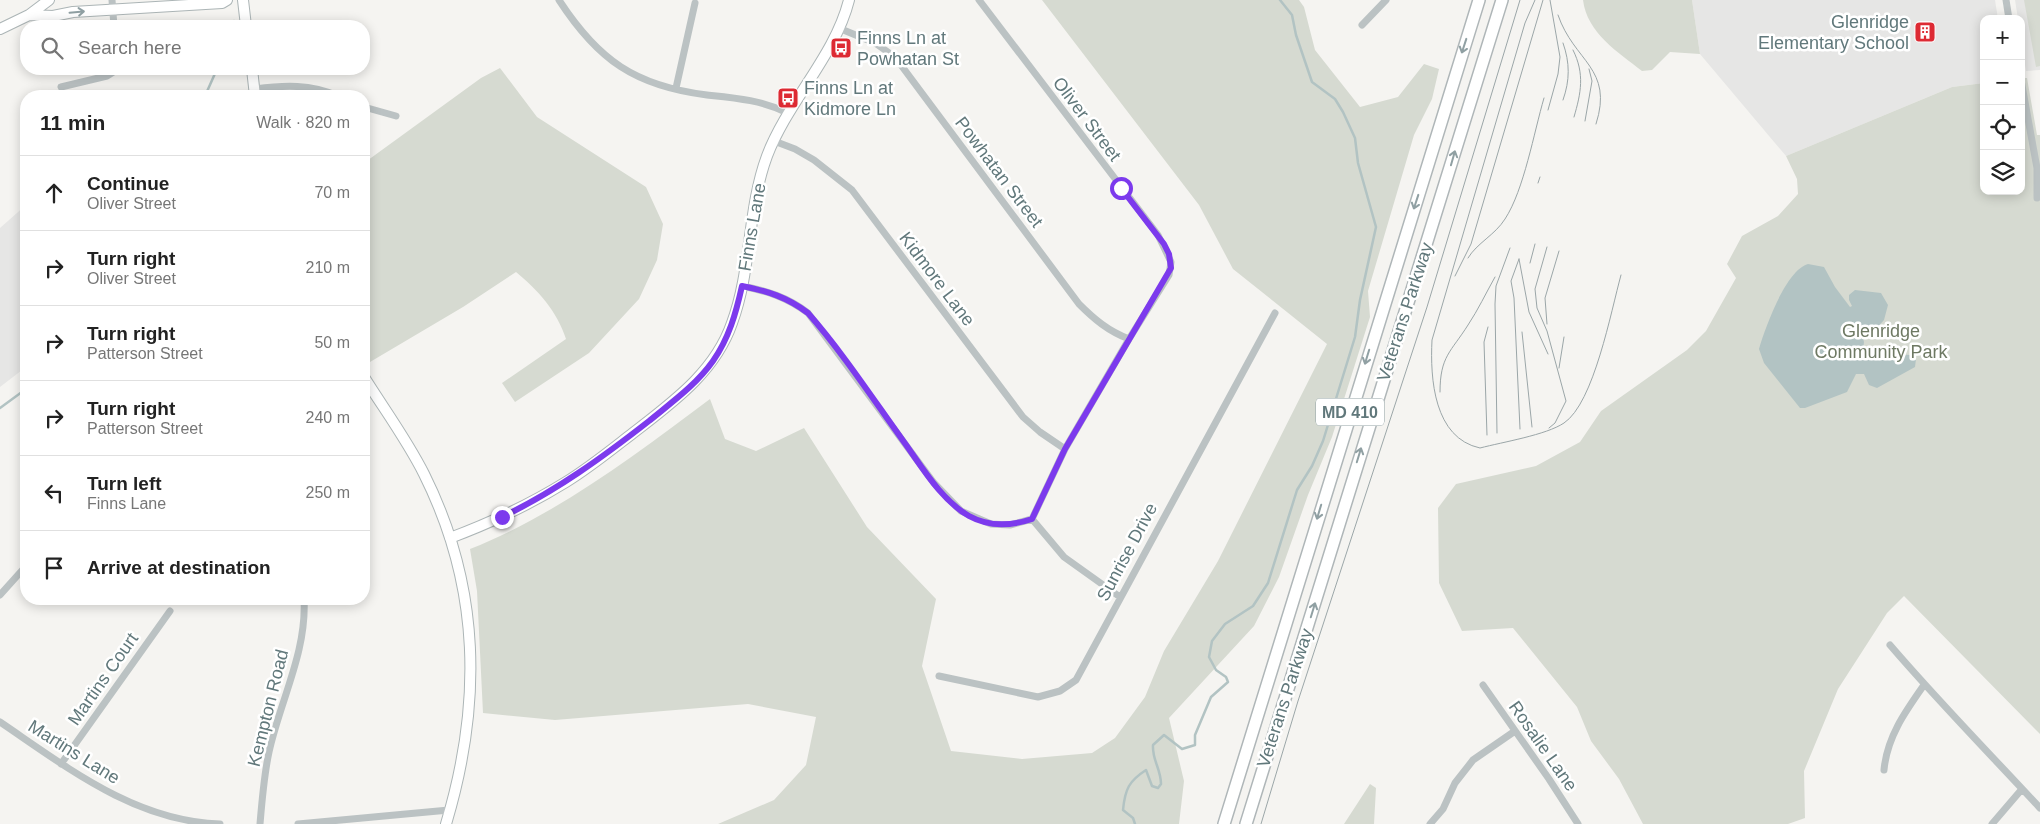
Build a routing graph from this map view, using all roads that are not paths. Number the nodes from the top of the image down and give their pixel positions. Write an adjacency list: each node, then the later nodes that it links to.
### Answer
1 (49, 0): 13 (street)
2 (227, 0): 12 (street)
3 (242, 0): 16 (street)
4 (559, 0): 23 (street)
5 (849, 0): 19 (street, Finns Lane)
6 (979, 0): 35 (street, Oliver Street)
7 (1386, 0): 17 (street)
8 (1479, 0): 60 (main road, Veterans Parkway / MD 410, one-way to 60)
9 (1502, 0): 61 (main road, Veterans Parkway / MD 410, one-way to 9)
10 (2006, 0): 14 (street)
11 (694, 3): 23 (street)
12 (112, 5): 13 (street, one-way to 12); 15 (street)
13 (29, 14): 18 (street)
14 (2008, 15)
15 (113, 20)
16 (245, 20)
17 (1362, 25)
18 (0, 29)
19 (841, 29): 29 (street, Finns Lane); 35 (street, Powhatan Street)
20 (109, 75): 22 (street)
21 (253, 75): 24 (street)
22 (61, 87)
23 (676, 88): 29 (street)
24 (255, 90)
25 (264, 90): 26 (street)
26 (324, 90)
27 (2025, 102): 32 (street)
28 (370, 109): 30 (street)
29 (788, 113): 31 (street, Finns Lane)
30 (396, 116)
31 (774, 141): 33 (street, Finns Lane); 37 (street, Kidmore Lane)
32 (2037, 198)
33 (742, 286): 38 (street); 39 (street, Finns Lane)
34 (1275, 312): 42 (street, Sunrise Drive)
35 (1129, 339): 37 (street, Oliver Street)
36 (370, 387): 39 (street)
37 (1065, 449): 38 (street, Oliver Street)
38 (1032, 519): 42 (street)
39 (450, 538): 55 (street)
40 (20, 573): 41 (street)
41 (0, 595)
42 (1120, 597): 46 (street, Sunrise Drive)
43 (304, 605): 57 (street, Kempton Road)
44 (170, 611): 51 (street, Martins Court)
45 (1890, 644): 48 (street)
46 (939, 676)
47 (1483, 685): 50 (street, Rosalie Lane)
48 (1924, 685): 52 (street); 53 (street)
49 (0, 722): 51 (street, Martins Lane)
50 (1515, 731): 62 (street); 63 (street, Rosalie Lane)
51 (62, 764): 56 (street, Martins Lane)
52 (1884, 770)
53 (2022, 789): 54 (street); 64 (street)
54 (2040, 808)
55 (449, 810): 58 (street); 59 (street)
56 (220, 824)
57 (260, 824)
58 (298, 824)
59 (446, 824)
60 (1224, 824)
61 (1246, 824)
62 (1430, 824)
63 (1578, 824)
64 (1992, 824)

